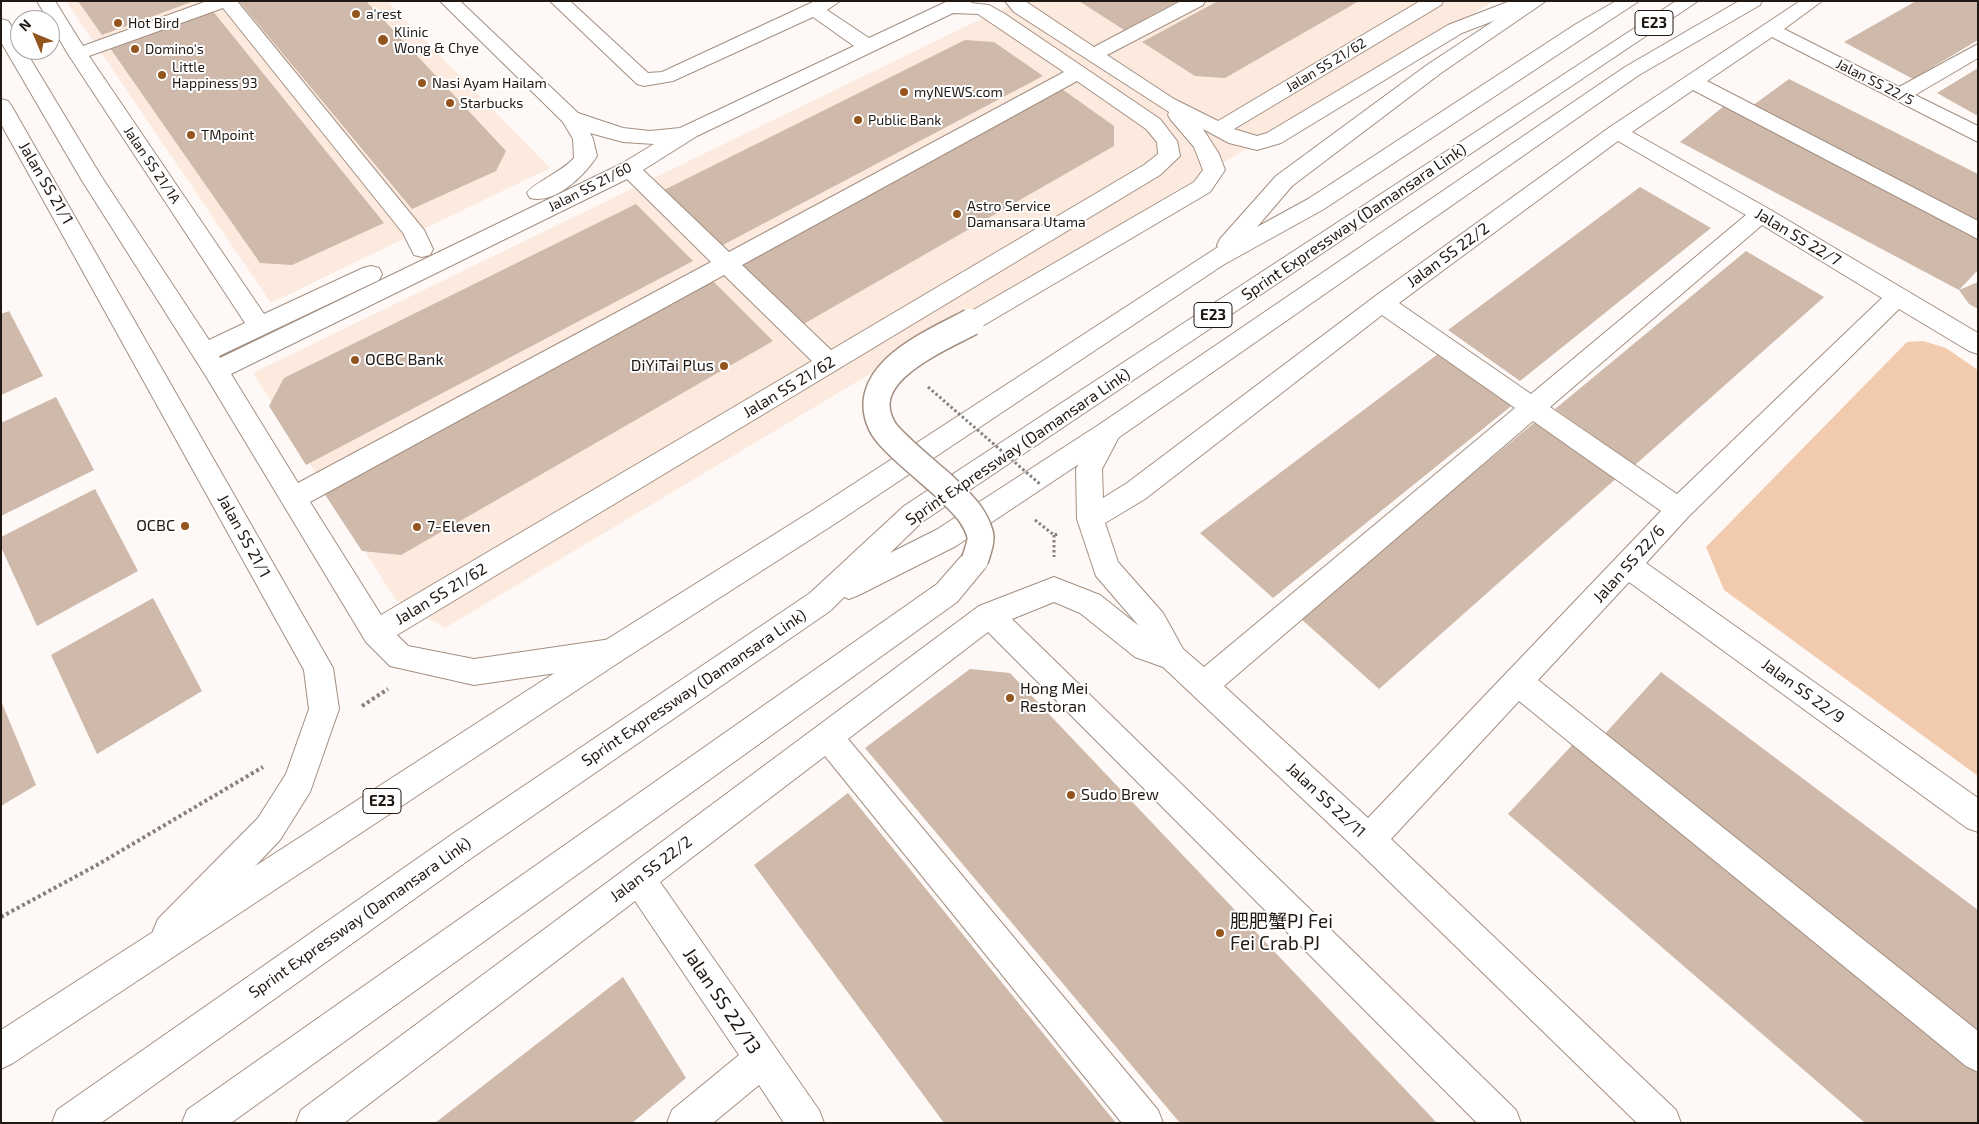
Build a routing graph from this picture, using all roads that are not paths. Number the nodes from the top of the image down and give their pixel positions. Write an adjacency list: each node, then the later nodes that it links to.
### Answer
1 (46, 1): 21 (main road, Jalan SS 21/1A)
2 (226, 1): 21 (main road); 36 (main road)
3 (449, 1): 28 (main road)
4 (559, 1): 15 (main road)
5 (914, 1): 16 (main road)
6 (1014, 1): 22 (main road)
7 (1196, 1): 22 (main road)
8 (1434, 1): 29 (main road, Jalan SS 21/62)
9 (1528, 1): 29 (main road)
10 (1537, 1): 37 (main road)
11 (1630, 1): 37 (main road, E23)
12 (1688, 1): 51 (main road, Sprint Expressway (Damansara Link) / E23)
13 (1753, 1): 46 (main road)
14 (1813, 1): 18 (main road, Jalan SS 22/2)
15 (822, 5): 19 (main road)
16 (949, 8): 19 (main road, Jalan SS 21/60); 23 (main road)
17 (1, 25): 43 (main road)
18 (1772, 30): 24 (main road, Jalan SS 22/2); 25 (main road, Jalan SS 22/5)
19 (867, 46): 30 (main road, Jalan SS 21/60)
20 (1978, 50): 25 (main road)
21 (78, 54): 41 (main road, Jalan SS 21/1A)
22 (1093, 55): 26 (main road)
23 (1078, 73): 38 (main road); 44 (main road, Jalan SS 21/62)
24 (1693, 82): 31 (main road, Jalan SS 22/2); 35 (main road)
25 (1900, 95): 32 (main road, Jalan SS 22/5)
26 (1167, 103): 29 (main road); 67 (main road, bridge)
27 (1, 105): 62 (main road, Jalan SS 21/1)
28 (571, 118): 30 (main road); 36 (main road, Jalan SS 21/60)
29 (1218, 129)
30 (690, 131): 33 (main road, Jalan SS 21/60)
31 (1616, 132): 34 (main road, Jalan SS 22/7); 40 (main road, Jalan SS 22/2)
32 (1978, 135)
33 (629, 169): 38 (main road); 43 (main road, Jalan SS 21/60)
34 (1761, 214): 39 (main road, Jalan SS 22/7); 45 (main road)
35 (1978, 231)
36 (422, 249): 41 (main road, Jalan SS 21/60)
37 (1215, 259): 54 (main road, E23)
38 (726, 263): 44 (main road); 47 (main road)
39 (1898, 296): 42 (main road, Jalan SS 22/7); 48 (main road, Jalan SS 22/6)
40 (1382, 302): 45 (main road); 49 (main road, Jalan SS 22/2)
41 (260, 327): 43 (main road, Jalan SS 21/60)
42 (1978, 345)
43 (210, 362): 47 (main road)
44 (830, 363): 53 (main road, Jalan SS 21/62)
45 (1532, 408): 48 (main road); 57 (main road)
46 (1109, 431): 49 (main road, Jalan SS 22/11); 51 (main road)
47 (294, 498): 53 (main road)
48 (1679, 509): 50 (main road, Jalan SS 22/6)
49 (1090, 519): 55 (main road, Jalan SS 22/11)
50 (1628, 566): 56 (main road, Jalan SS 22/6); 59 (main road, Jalan SS 22/9)
51 (820, 602): 66 (main road, Sprint Expressway (Damansara Link) / E23)
52 (989, 615): 55 (main road, Jalan SS 22/2); 58 (main road, Jalan SS 22/2); 72 (main road)
53 (376, 633): 54 (main road)
54 (611, 652): 62 (main road, E23)
55 (1173, 658): 57 (main road, Jalan SS 22/11)
56 (1519, 683): 60 (main road, Jalan SS 22/6); 64 (main road)
57 (1204, 686): 60 (main road, Jalan SS 22/11)
58 (827, 736): 61 (main road, Jalan SS 22/2); 71 (main road)
59 (1978, 817)
60 (1369, 840): 73 (main road, Jalan SS 22/11)
61 (639, 879): 65 (main road, Jalan SS 22/13); 68 (main road, Jalan SS 22/2)
62 (152, 951): 63 (main road, E23)
63 (1, 1051)
64 (1978, 1054)
65 (762, 1059): 69 (main road); 70 (main road, Jalan SS 22/13)
66 (70, 1123)
67 (200, 1123)
68 (314, 1123)
69 (685, 1123)
70 (806, 1123)
71 (1146, 1123)
72 (1503, 1123)
73 (1663, 1123)

